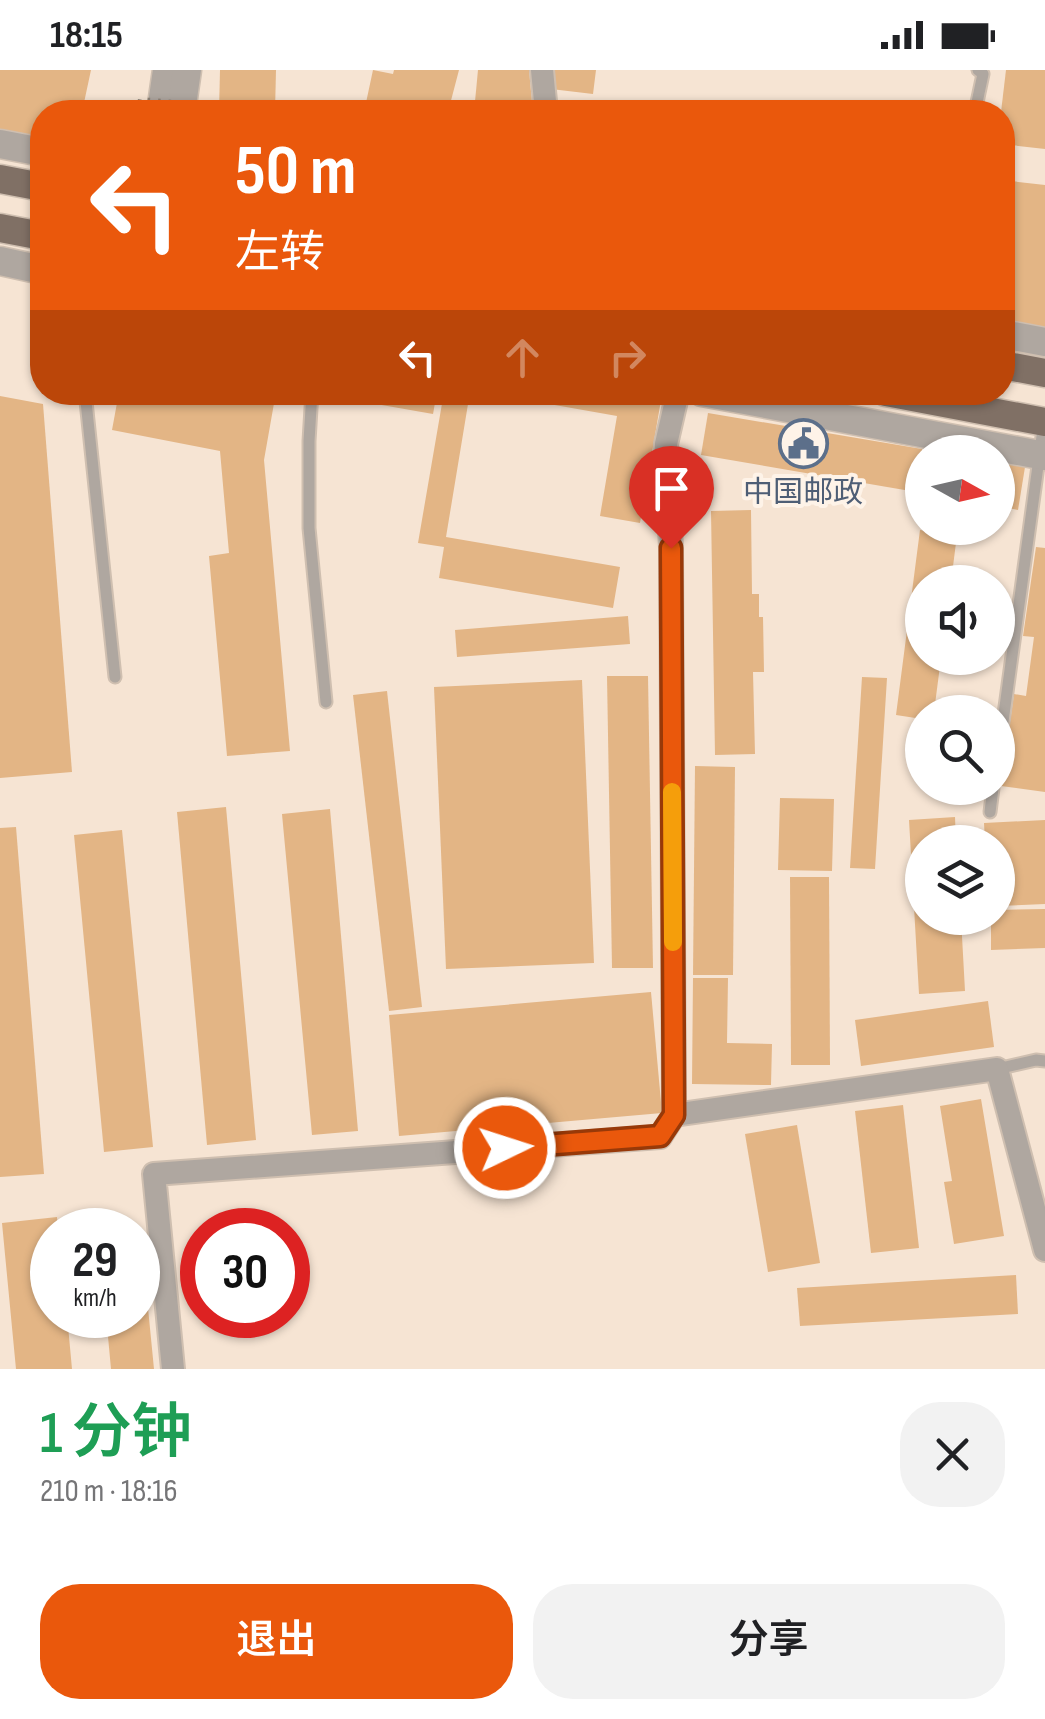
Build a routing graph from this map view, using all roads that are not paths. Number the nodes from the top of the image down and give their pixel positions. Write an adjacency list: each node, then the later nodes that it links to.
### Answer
1 (542, 70): 7 (street)
2 (978, 70): 8 (lane)
3 (173, 75): 4 (street); 5 (street); 6 (street)
4 (159, 100)
5 (166, 100)
6 (186, 100)
7 (545, 100)
8 (977, 100)
9 (0, 144): 10 (street)
10 (30, 150)
11 (30, 174): 12 (street)
12 (0, 178): 13 (main road)
13 (30, 184)
14 (0, 228): 15 (main road)
15 (30, 234)
16 (0, 262): 17 (street)
17 (30, 268)
18 (1015, 336): 19 (street)
19 (1045, 342)
20 (1015, 367): 21 (main road)
21 (1045, 373)
22 (86, 405): 29 (lane)
23 (311, 405): 31 (lane)
24 (675, 405): 36 (street)
25 (771, 405): 28 (street)
26 (954, 405): 27 (main road)
27 (1044, 422): 28 (lane)
28 (1042, 456): 30 (lane)
29 (116, 677)
30 (1007, 695)
31 (326, 702)
32 (991, 805): 33 (lane)
33 (990, 812)
34 (1045, 1061): 35 (lane)
35 (998, 1069): 36 (street); 37 (street)
36 (674, 1115): 38 (street)
37 (1045, 1250)
38 (173, 1369)

